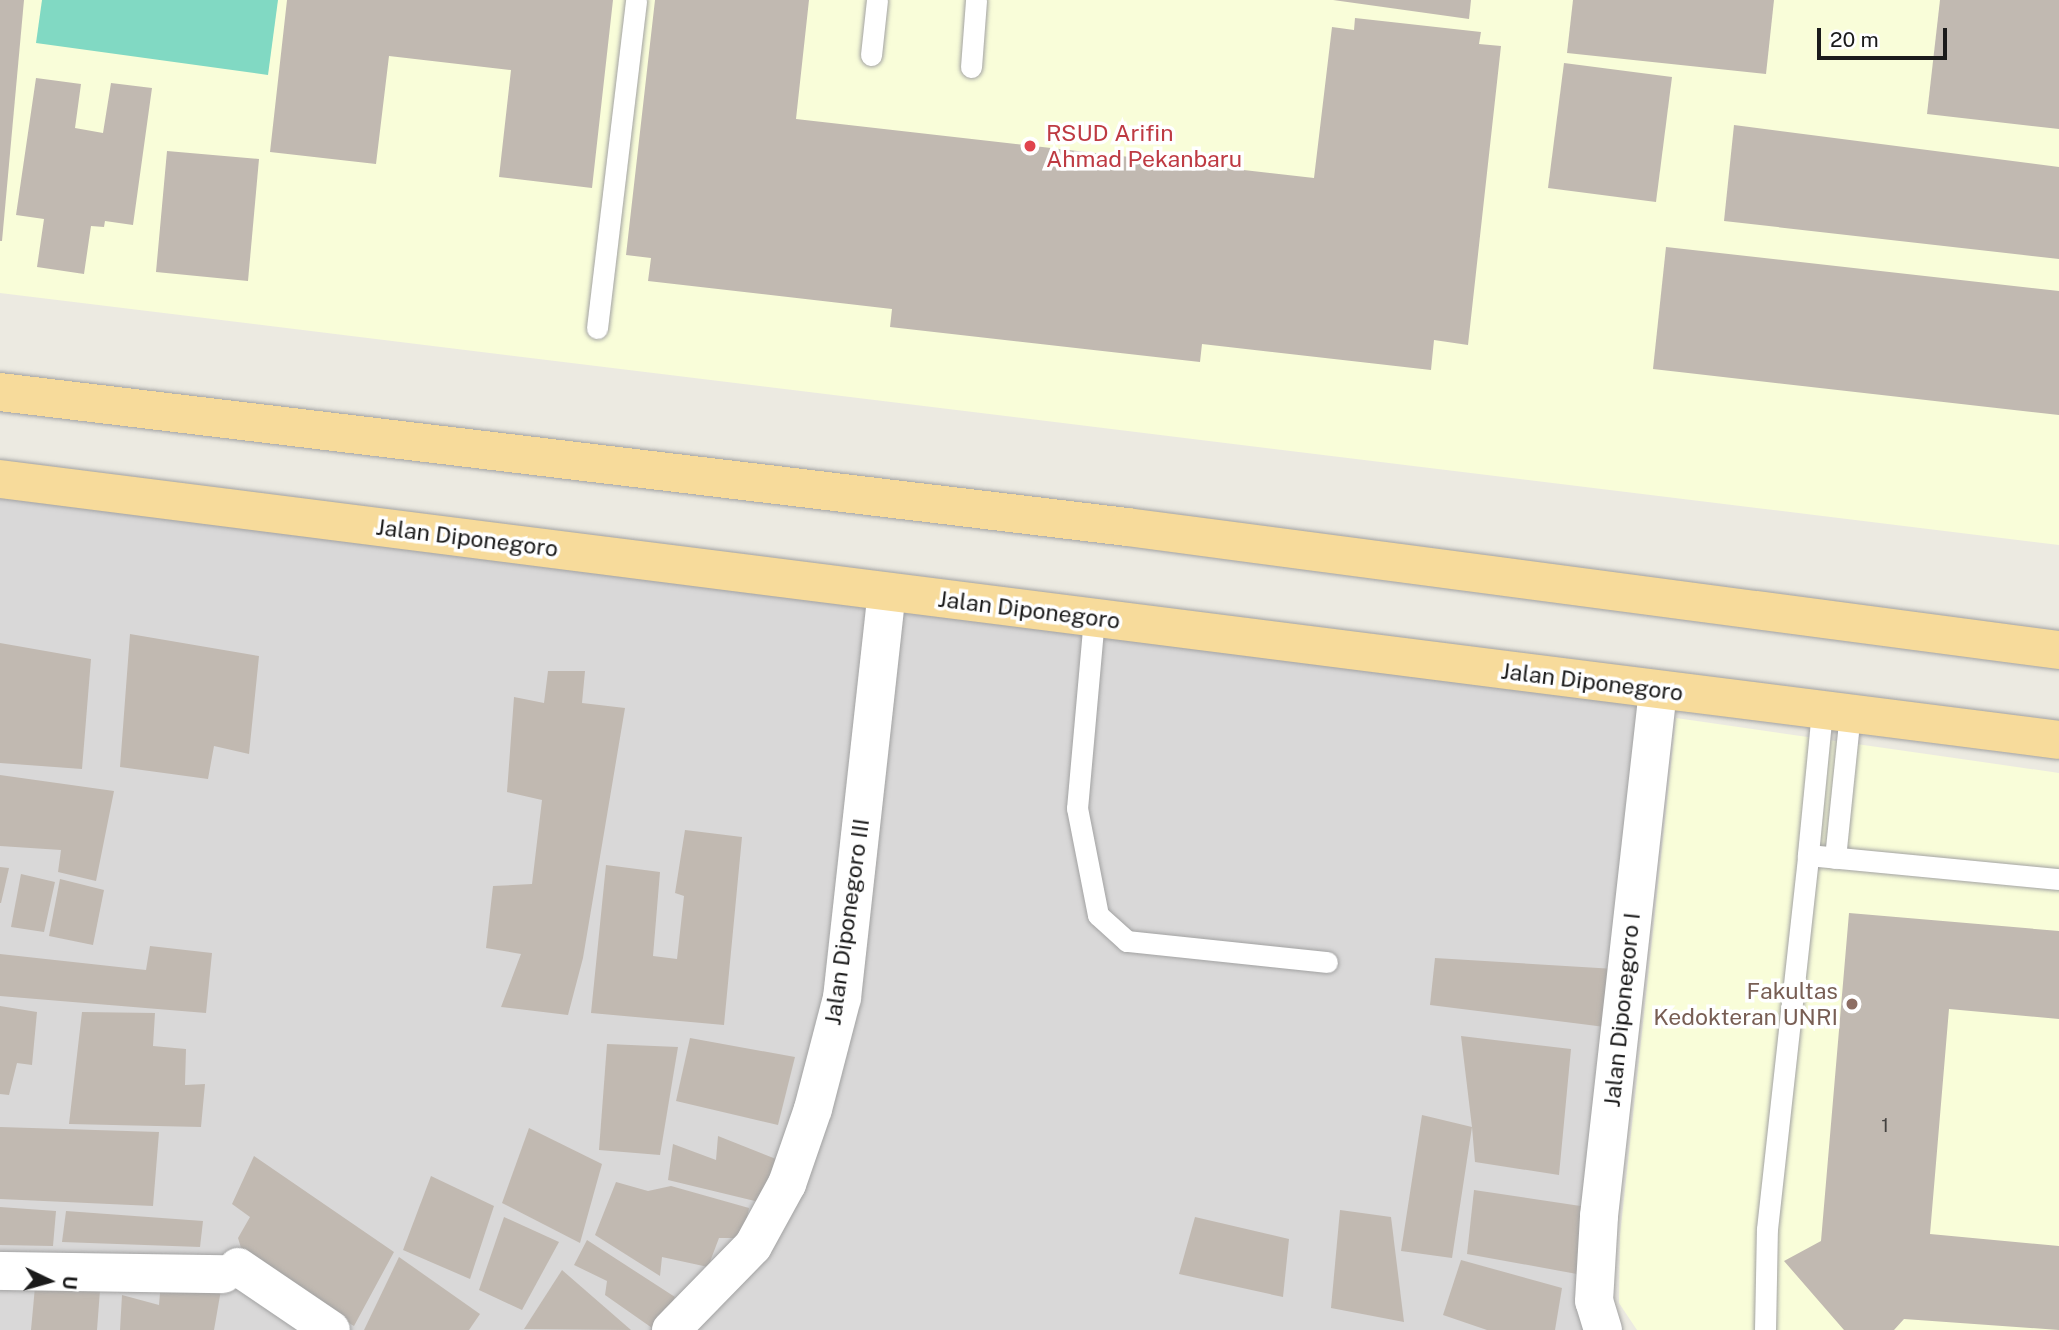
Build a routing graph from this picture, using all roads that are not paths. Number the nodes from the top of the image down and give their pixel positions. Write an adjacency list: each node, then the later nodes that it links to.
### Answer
1 (636, 0): 6 (lane)
2 (877, 0): 4 (lane)
3 (976, 0): 5 (lane)
4 (871, 55)
5 (971, 67)
6 (597, 328)
7 (0, 392): 11 (main road)
8 (0, 479): 9 (main road, Jalan Diponegoro)
9 (887, 592): 10 (main road, Jalan Diponegoro); 20 (street, Jalan Diponegoro III)
10 (1094, 618): 12 (main road, Jalan Diponegoro); 18 (lane)
11 (2059, 650)
12 (1658, 690): 13 (main road, Jalan Diponegoro); 22 (street, Jalan Diponegoro I)
13 (1836, 713): 14 (main road, Jalan Diponegoro); 15 (lane); 16 (lane)
14 (2059, 740)
15 (1808, 855): 16 (lane); 23 (lane)
16 (1835, 858): 17 (lane)
17 (2059, 879)
18 (1327, 962)
19 (0, 1271): 21 (street)
20 (677, 1328)
21 (331, 1330)
22 (1603, 1330)
23 (1765, 1330)

